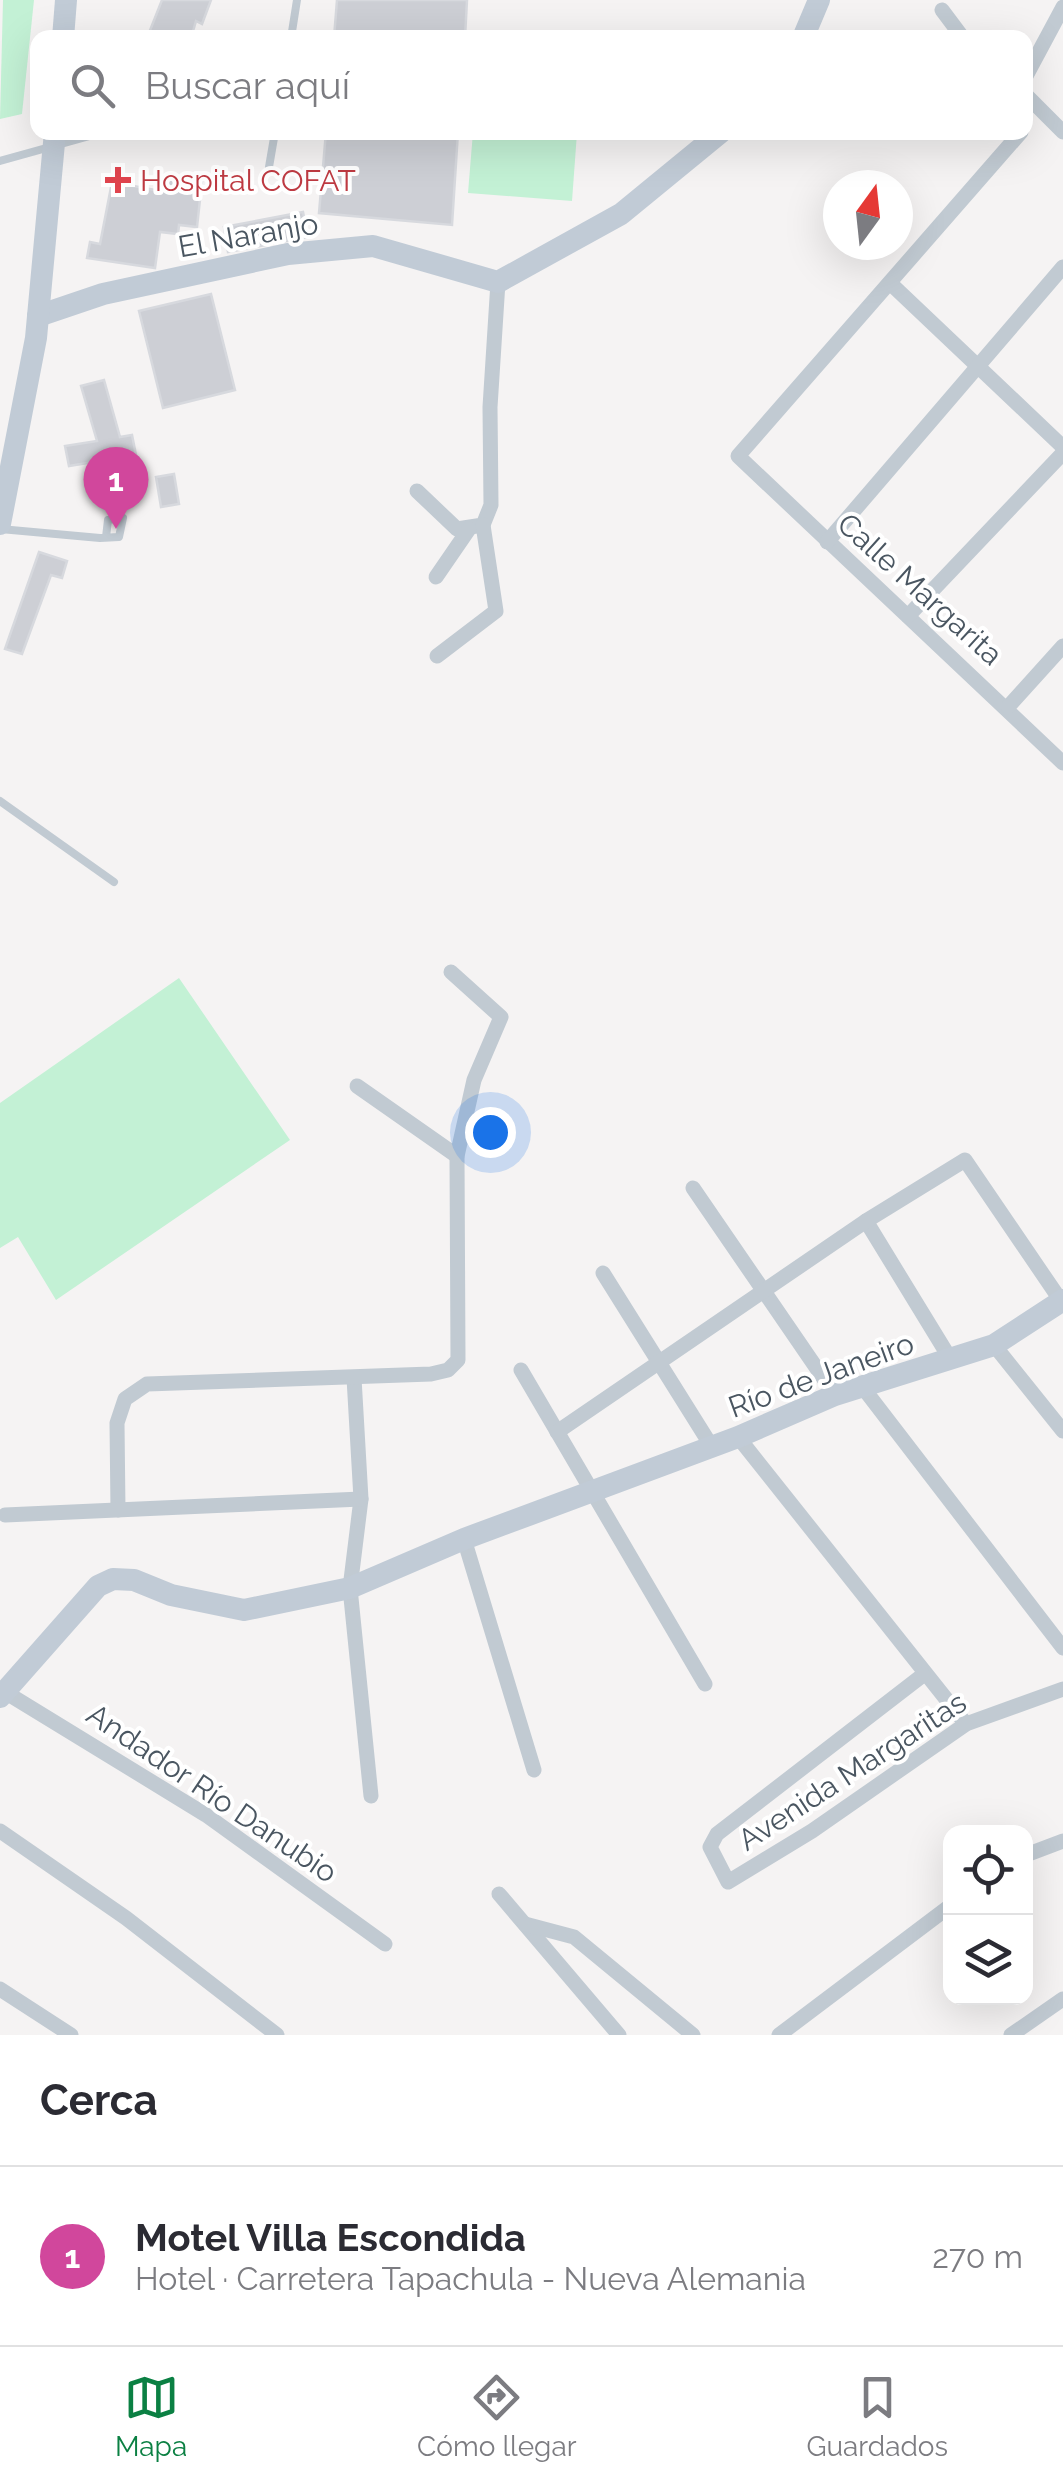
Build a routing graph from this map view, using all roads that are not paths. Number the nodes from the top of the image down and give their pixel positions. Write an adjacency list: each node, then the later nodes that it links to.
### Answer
1 (66, 0): 6 (street)
2 (297, 0): 7 (lane)
3 (819, 0): 8 (street)
4 (1063, 7): 10 (street)
5 (942, 10): 9 (street)
6 (63, 30)
7 (291, 30)
8 (806, 30)
9 (957, 30)
10 (1033, 63)
11 (1033, 102): 12 (street)
12 (1040, 110): 13 (street); 14 (street)
13 (1033, 118)
14 (1063, 132)
15 (52, 140): 20 (lane)
16 (55, 140): 25 (street)
17 (273, 140): 21 (lane)
18 (712, 140): 23 (street)
19 (1013, 140): 24 (street)
20 (0, 161)
21 (269, 167)
22 (1063, 268): 26 (street)
23 (498, 282): 25 (street, El Naranjo); 31 (street)
24 (890, 283): 26 (street); 33 (street, Calle Margarita)
25 (38, 316): 28 (street)
26 (980, 366): 27 (street); 33 (street)
27 (1063, 450): 35 (street)
28 (7, 464): 30 (street)
29 (417, 491): 31 (street)
30 (0, 527): 32 (lane)
31 (476, 527): 34 (street); 37 (street)
32 (106, 538)
33 (827, 542): 35 (street, Calle Margarita)
34 (436, 577)
35 (908, 616): 38 (street, Calle Margarita)
36 (1063, 646): 38 (street)
37 (437, 656)
38 (1008, 707): 39 (street, Calle Margarita)
39 (1063, 763)
40 (0, 801): 41 (lane)
41 (114, 882)
42 (452, 972): 44 (street)
43 (356, 1086): 44 (street)
44 (457, 1156): 54 (street)
45 (693, 1188): 48 (street)
46 (866, 1222): 48 (street); 49 (street); 51 (street)
47 (603, 1273): 52 (street)
48 (764, 1291): 52 (street); 56 (street)
49 (1062, 1300): 50 (street, Río de Janeiro)
50 (994, 1345): 51 (street, Río de Janeiro); 57 (street)
51 (951, 1360): 55 (street, Río de Janeiro)
52 (658, 1361): 58 (street); 60 (street)
53 (521, 1370): 58 (street)
54 (354, 1378): 62 (street); 63 (street)
55 (864, 1389): 56 (street, Río de Janeiro); 67 (street)
56 (835, 1396): 59 (street, Río de Janeiro)
57 (1063, 1431)
58 (556, 1432): 61 (street)
59 (738, 1437): 60 (street, Río de Janeiro); 68 (street)
60 (712, 1447): 61 (street, Río de Janeiro)
61 (592, 1494): 65 (street, Río de Janeiro); 69 (street)
62 (361, 1499): 63 (street); 66 (street)
63 (118, 1510): 64 (street)
64 (5, 1515)
65 (464, 1539): 66 (street, Río de Janeiro); 73 (street)
66 (350, 1588): 71 (street, Río de Janeiro); 74 (street)
67 (1063, 1648)
68 (923, 1675): 72 (street); 72 (street, Avenida Margaritas)
69 (706, 1684)
70 (1063, 1689): 72 (street, Avenida Margaritas)
71 (3, 1694): 81 (street, Andador Río Danubio)
72 (966, 1724)
73 (534, 1770)
74 (371, 1796)
75 (0, 1831): 86 (street)
76 (1063, 1841): 77 (street)
77 (1033, 1852)
78 (500, 1894): 80 (street)
79 (943, 1911): 84 (street)
80 (525, 1924): 87 (street); 88 (street)
81 (384, 1944)
82 (0, 1989): 85 (street)
83 (1063, 1999): 89 (street)
84 (782, 2034)
85 (71, 2035)
86 (277, 2035)
87 (619, 2035)
88 (692, 2035)
89 (1012, 2035)

